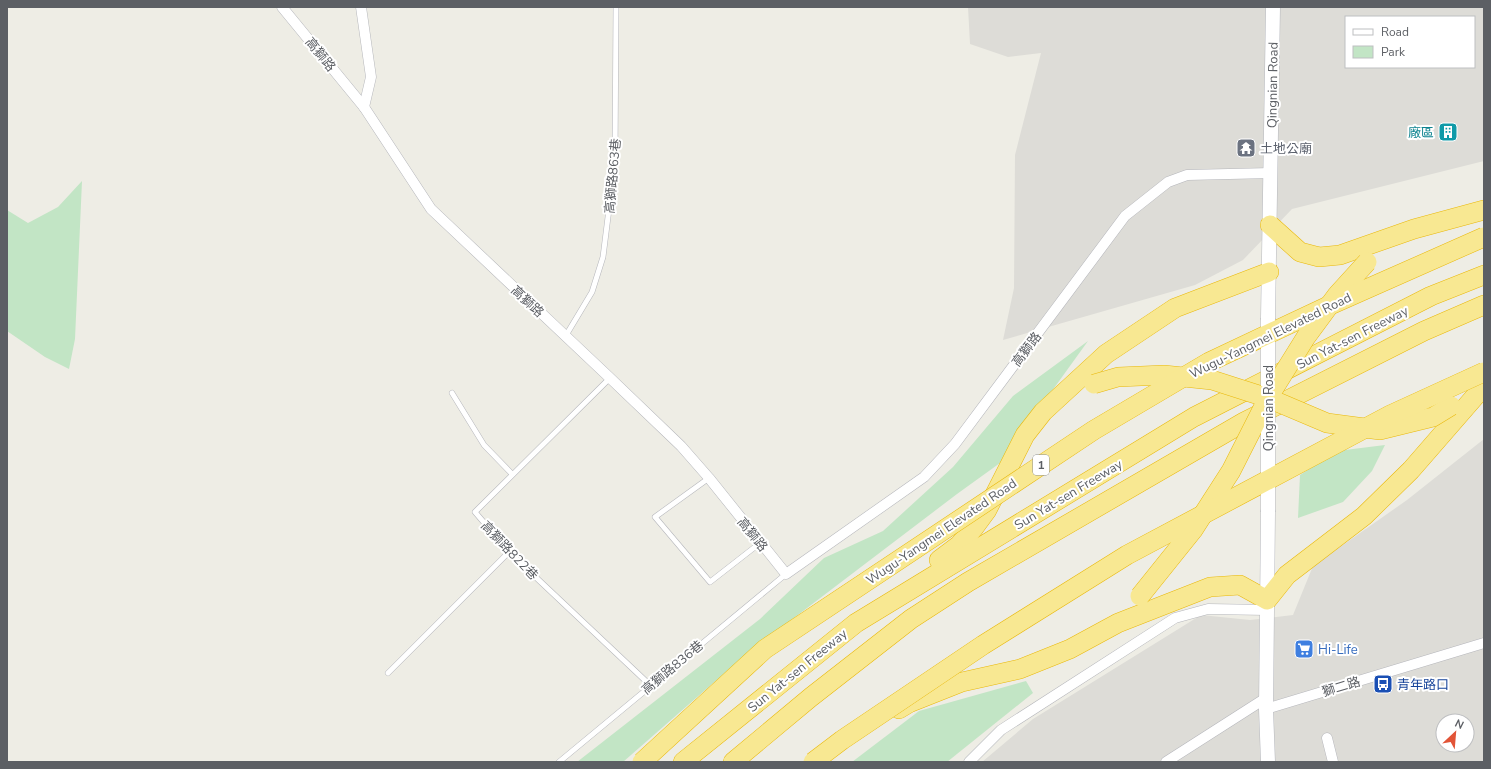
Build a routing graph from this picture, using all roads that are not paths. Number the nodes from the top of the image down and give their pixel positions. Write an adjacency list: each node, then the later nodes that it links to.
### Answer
1 (282, 7): 5 (street, 高獅路)
2 (361, 7): 5 (street)
3 (616, 7): 14 (lane, 高獅路863巷)
4 (1273, 7): 6 (street, Qingnian Road)
5 (364, 107): 14 (street, 高獅路)
6 (1271, 173): 8 (street, Qingnian Road); 24 (street, 高獅路)
7 (1484, 210): 9 (highway)
8 (1270, 225): 9 (highway); 11 (street, Qingnian Road)
9 (1414, 229): 19 (highway, bridge)
10 (1484, 237): 34 (highway, Wugu-Yangmei Elevated Road / 1, bridge)
11 (1269, 272): 18 (highway); 19 (street, Qingnian Road, bridge)
12 (1484, 275): 26 (highway, Sun Yat-sen Freeway)
13 (1484, 305): 36 (highway, Sun Yat-sen Freeway)
14 (565, 337): 15 (street, 高獅路)
15 (610, 378): 20 (lane, 高獅路822巷); 21 (street, 高獅路)
16 (1483, 382): 19 (highway, bridge); 25 (highway); 38 (highway, bridge)
17 (452, 393): 20 (lane)
18 (1062, 394): 19 (highway, bridge); 26 (highway)
19 (1268, 398): 25 (street, Qingnian Road, bridge); 27 (highway, bridge)
20 (512, 474): 23 (lane, 高獅路822巷)
21 (709, 478): 22 (street, 高獅路); 22 (lane)
22 (760, 543): 24 (street, 高獅路)
23 (509, 552): 29 (lane); 30 (lane, 高獅路822巷)
24 (786, 574): 30 (lane, 高獅路836巷)
25 (1267, 605): 27 (highway); 31 (street, Qingnian Road); 39 (street)
26 (856, 623): 35 (highway, Sun Yat-sen Freeway)
27 (1118, 623): 37 (highway)
28 (1484, 643): 31 (street, 獅二路)
29 (388, 673)
30 (650, 685): 33 (lane, 高獅路836巷)
31 (1266, 704): 40 (street, 獅二路); 41 (street, Qingnian Road)
32 (1327, 738): 42 (street)
33 (559, 762)
34 (642, 762)
35 (683, 762)
36 (733, 762)
37 (807, 762)
38 (813, 762)
39 (969, 762)
40 (1166, 762)
41 (1268, 762)
42 (1333, 762)

